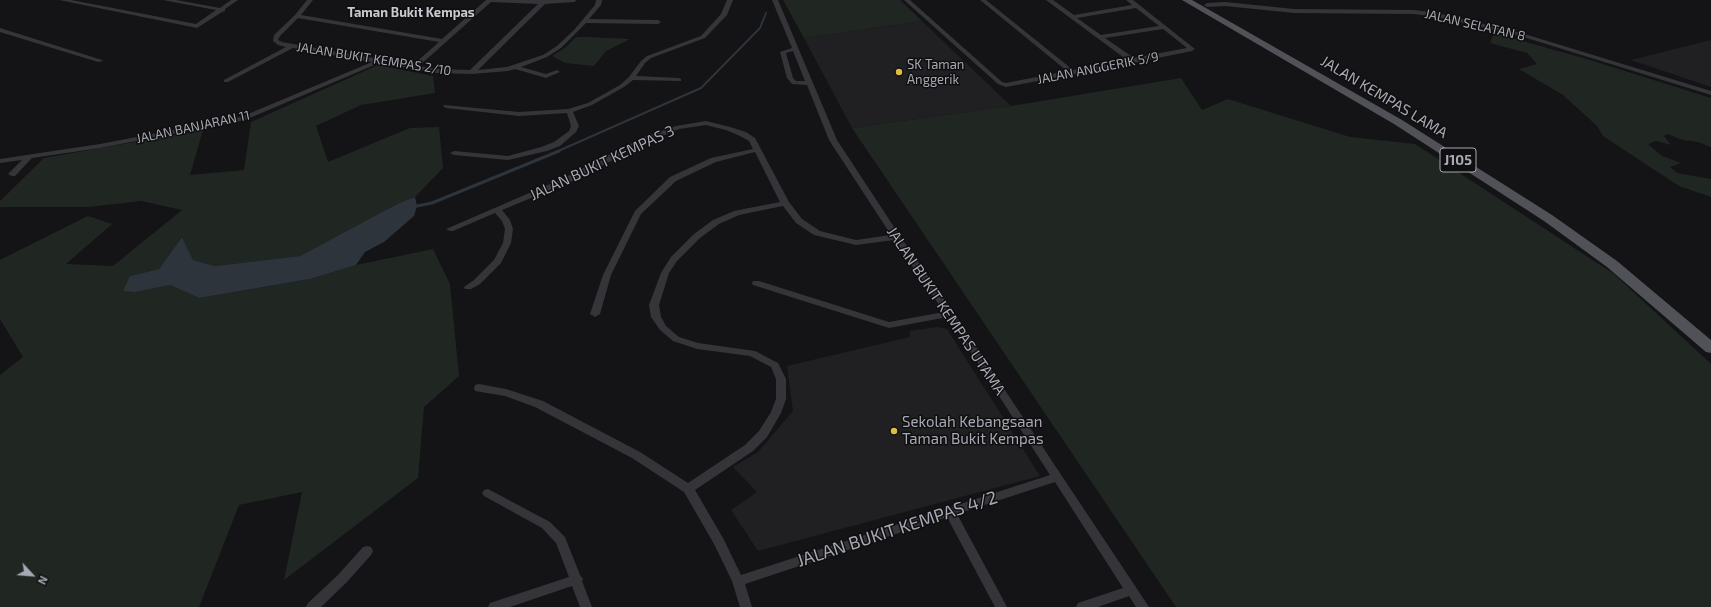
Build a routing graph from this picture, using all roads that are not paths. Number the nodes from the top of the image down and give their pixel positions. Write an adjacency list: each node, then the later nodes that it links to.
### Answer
1 (62, 0): 18 (street)
2 (166, 0): 18 (street)
3 (235, 0): 18 (street)
4 (310, 0): 19 (street)
5 (490, 0): 15 (street); 26 (street)
6 (574, 0): 15 (street)
7 (599, 0): 21 (street, JALAN BUKIT KEMPAS 2/10)
8 (730, 0): 37 (street)
9 (775, 0): 28 (street, JALAN BUKIT KEMPAS UTAMA)
10 (907, 0): 36 (street, JALAN ANGGERIK 5/9)
11 (983, 0): 36 (street)
12 (1049, 0): 20 (street)
13 (1129, 0): 17 (street)
14 (1186, 0): 58 (main road, JALAN KEMPAS LAMA / J105)
15 (543, 2): 34 (street)
16 (1203, 2): 41 (street, JALAN SELATAN 8); 57 (main road, JALAN KEMPAS LAMA / J105)
17 (1137, 6): 20 (street); 23 (street)
18 (223, 10)
19 (297, 16): 26 (street); 27 (street, JALAN BUKIT KEMPAS 2/10)
20 (1073, 17): 25 (street)
21 (584, 21): 22 (street); 33 (street, JALAN BUKIT KEMPAS 2/10)
22 (658, 22)
23 (1165, 27): 25 (street); 29 (street, JALAN ANGGERIK 5/9)
24 (0, 30): 30 (street)
25 (1101, 37): 29 (street)
26 (445, 41): 32 (street)
27 (292, 46): 31 (street, JALAN BUKIT KEMPAS 2/10); 39 (street)
28 (796, 50): 40 (street, JALAN BUKIT KEMPAS UTAMA); 40 (street)
29 (1133, 61): 36 (street, JALAN ANGGERIK 5/9)
30 (100, 62)
31 (377, 62): 32 (street, JALAN BUKIT KEMPAS 2/10); 46 (street, JALAN BANJARAN 11)
32 (414, 67): 34 (street, JALAN BUKIT KEMPAS 2/10)
33 (516, 67): 34 (street, JALAN BUKIT KEMPAS 2/10); 35 (street, JALAN BUKIT KEMPAS 2/10)
34 (472, 72)
35 (557, 72)
36 (1073, 73)
37 (631, 78): 38 (street); 43 (street)
38 (679, 80)
39 (226, 81)
40 (810, 83): 52 (street, JALAN BUKIT KEMPAS UTAMA)
41 (1711, 93)
42 (446, 106): 43 (street)
43 (569, 111): 45 (street)
44 (756, 150): 49 (street, JALAN BUKIT KEMPAS 3); 50 (street, JALAN BUKIT KEMPAS 3); 55 (street)
45 (454, 153)
46 (30, 156): 47 (street, JALAN BANJARAN 11); 48 (street)
47 (0, 161)
48 (12, 174)
49 (785, 203): 52 (street, JALAN BUKIT KEMPAS 3); 61 (street)
50 (497, 210): 51 (street, JALAN BUKIT KEMPAS 3); 54 (street)
51 (450, 229)
52 (896, 237): 56 (street, JALAN BUKIT KEMPAS UTAMA)
53 (756, 283): 56 (street)
54 (468, 287)
55 (595, 314)
56 (950, 314): 60 (street, JALAN BUKIT KEMPAS UTAMA)
57 (1711, 336)
58 (1711, 348)
59 (479, 388): 61 (street)
60 (1056, 476): 63 (street, JALAN BUKIT KEMPAS 4/2); 67 (street, JALAN BUKIT KEMPAS UTAMA)
61 (688, 489): 66 (street)
62 (488, 493): 65 (street)
63 (950, 512): 66 (street, JALAN BUKIT KEMPAS 4/2); 72 (street)
64 (367, 551): 68 (street)
65 (576, 579): 69 (street); 70 (street)
66 (738, 581): 71 (street)
67 (1132, 590): 73 (street); 74 (street, JALAN BUKIT KEMPAS UTAMA)
68 (312, 607)
69 (494, 607)
70 (586, 607)
71 (746, 607)
72 (1001, 607)
73 (1082, 607)
74 (1143, 607)

